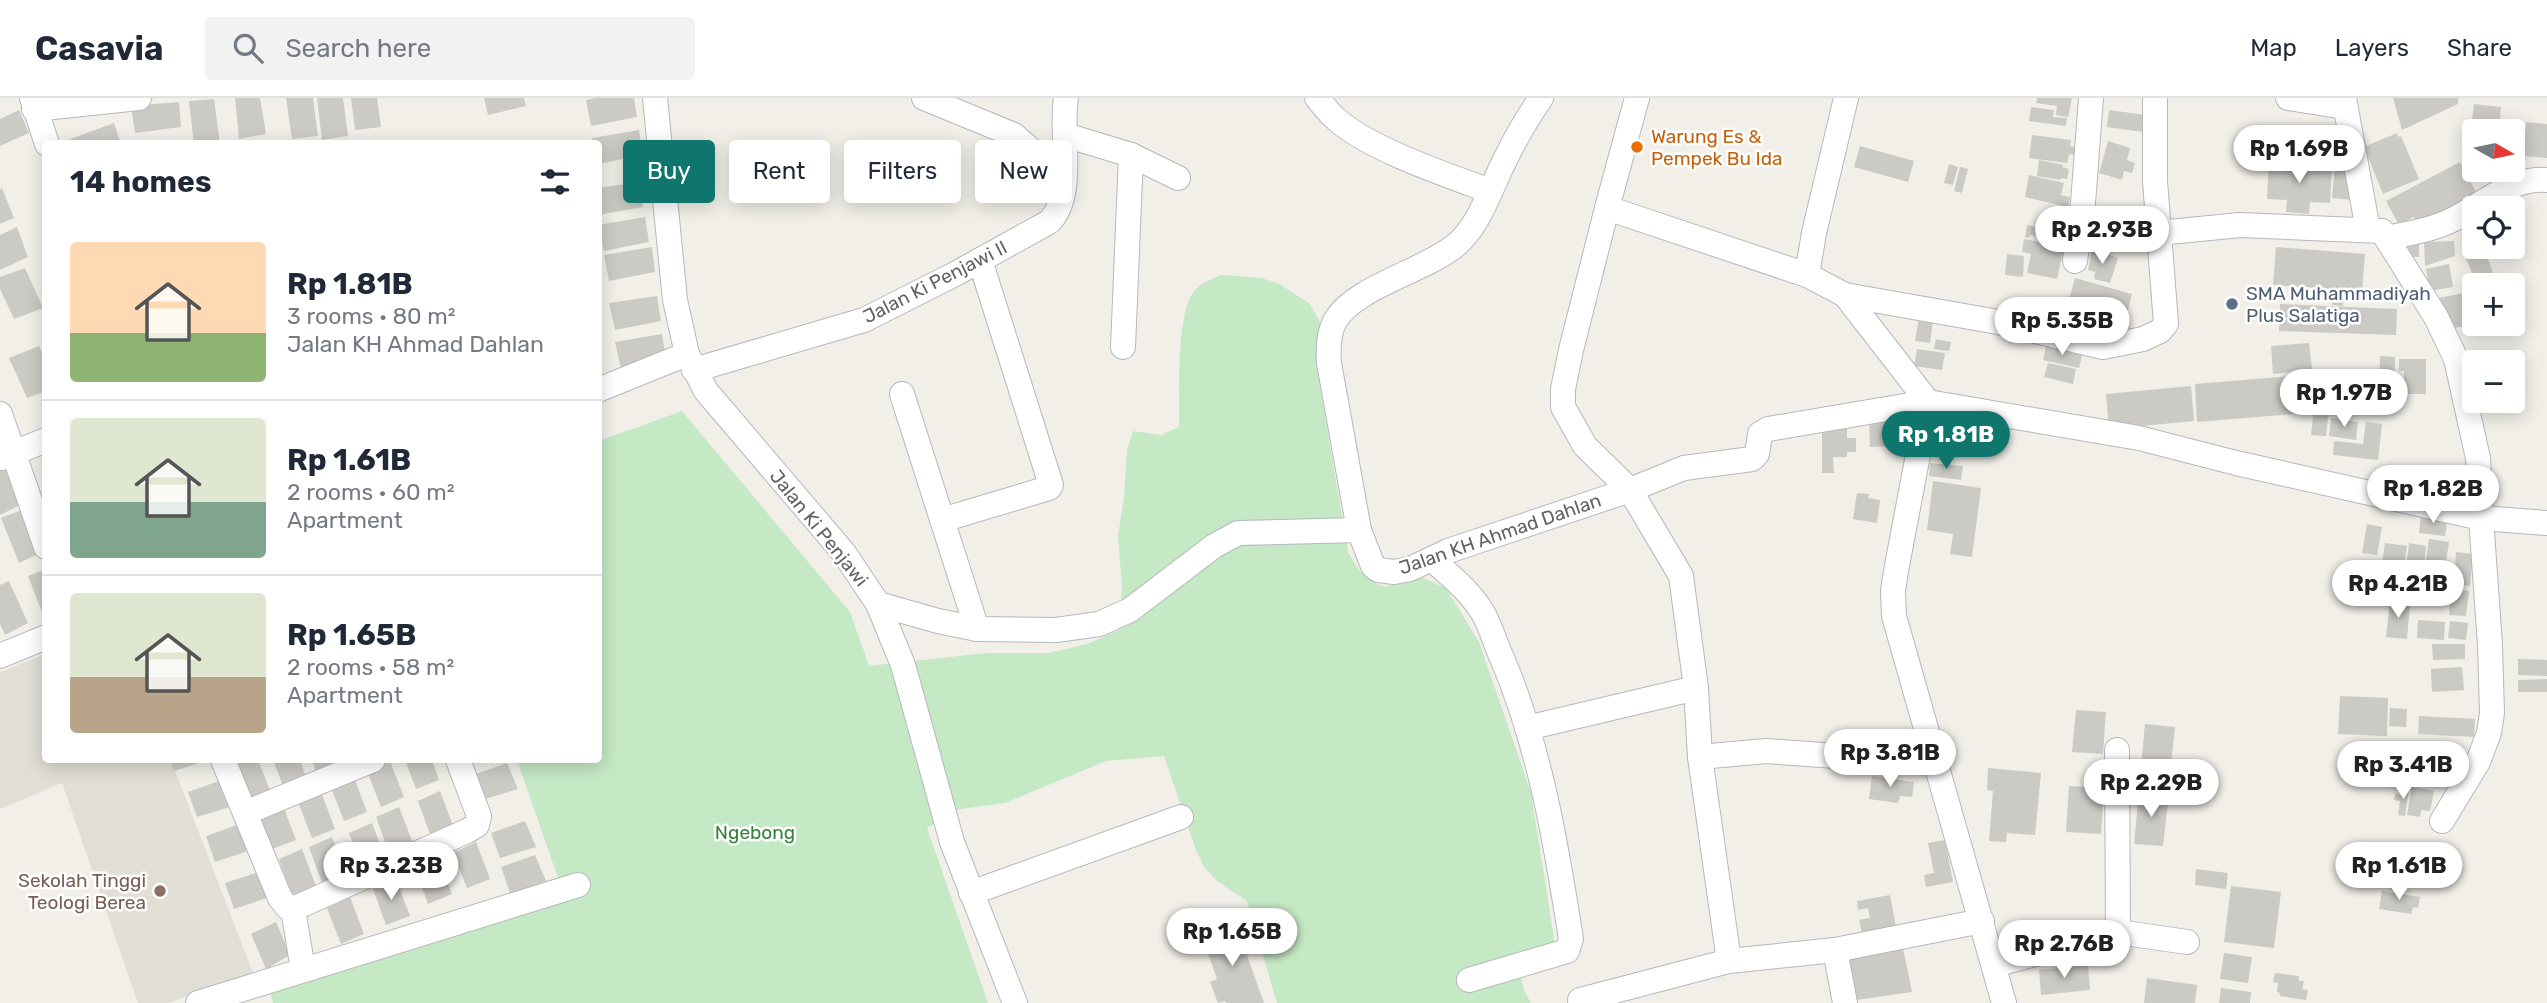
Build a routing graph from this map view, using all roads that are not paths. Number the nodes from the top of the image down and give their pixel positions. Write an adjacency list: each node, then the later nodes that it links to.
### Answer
1 (139, 98): 12 (street)
2 (654, 98): 32 (street, Jalan Ki Penjawi)
3 (924, 98): 17 (street)
4 (1066, 98): 15 (street, Jalan Ki Penjawi II)
5 (1317, 98): 22 (street)
6 (1541, 98): 22 (street, Jalan KH Ahmad Dahlan)
7 (1637, 98): 24 (street, Jalan KH Ahmad Dahlan)
8 (1846, 98): 29 (street)
9 (2091, 98): 28 (street)
10 (2155, 98): 25 (street)
11 (2288, 98): 13 (street)
12 (74, 101): 14 (street)
13 (2345, 103): 26 (street)
14 (33, 104): 16 (street)
15 (1065, 135): 18 (street, Jalan Ki Penjawi II); 19 (street)
16 (46, 140)
17 (1020, 140)
18 (1065, 140)
19 (1130, 155): 20 (street); 31 (street)
20 (1178, 178)
21 (2547, 180): 26 (street)
22 (1490, 191): 44 (street, Jalan KH Ahmad Dahlan)
23 (1059, 203): 27 (street, Jalan Ki Penjawi II)
24 (1607, 208): 29 (street); 39 (street, Jalan KH Ahmad Dahlan)
25 (2159, 233): 26 (street); 30 (street)
26 (2378, 234): 40 (street)
27 (980, 260): 32 (street, Jalan Ki Penjawi II); 41 (street)
28 (2075, 261)
29 (1807, 275): 30 (street)
30 (1845, 295): 35 (street)
31 (1123, 347)
32 (690, 362): 33 (street, Jalan Ki Penjawi II); 46 (street, Jalan Ki Penjawi)
33 (602, 389)
34 (902, 394): 41 (street)
35 (1928, 402): 39 (street); 40 (street); 57 (street)
36 (0, 415): 38 (street)
37 (42, 442): 38 (street)
38 (7, 455): 43 (street)
39 (1630, 490): 45 (street, Jalan KH Ahmad Dahlan); 50 (street)
40 (2481, 518): 42 (street); 60 (street)
41 (942, 520): 47 (street)
42 (2547, 523)
43 (42, 530)
44 (1359, 530): 45 (street, Jalan KH Ahmad Dahlan); 47 (street)
45 (1432, 559): 51 (street)
46 (878, 604): 47 (street); 62 (street, Jalan Ki Penjawi)
47 (977, 629)
48 (42, 639): 49 (street)
49 (0, 656)
50 (1696, 688): 51 (street); 53 (street)
51 (1527, 728): 71 (street)
52 (2117, 750): 65 (street)
53 (1700, 757): 57 (street); 68 (street)
54 (224, 763): 58 (street)
55 (366, 763): 58 (street)
56 (459, 763): 63 (street)
57 (1936, 763): 64 (street)
58 (245, 813): 63 (street)
59 (1181, 817): 62 (street)
60 (2442, 821)
61 (578, 885): 70 (street)
62 (971, 893): 74 (street, Jalan Ki Penjawi)
63 (293, 909): 70 (street)
64 (1982, 921): 67 (street); 69 (street)
65 (2118, 932): 66 (street); 69 (street)
66 (2187, 942)
67 (1835, 950): 68 (street); 75 (street)
68 (1729, 961): 72 (street)
69 (1993, 965): 76 (street)
70 (303, 970): 73 (street)
71 (1469, 980)
72 (1580, 1000)
73 (198, 1003)
74 (1015, 1003)
75 (1845, 1003)
76 (2004, 1003)

